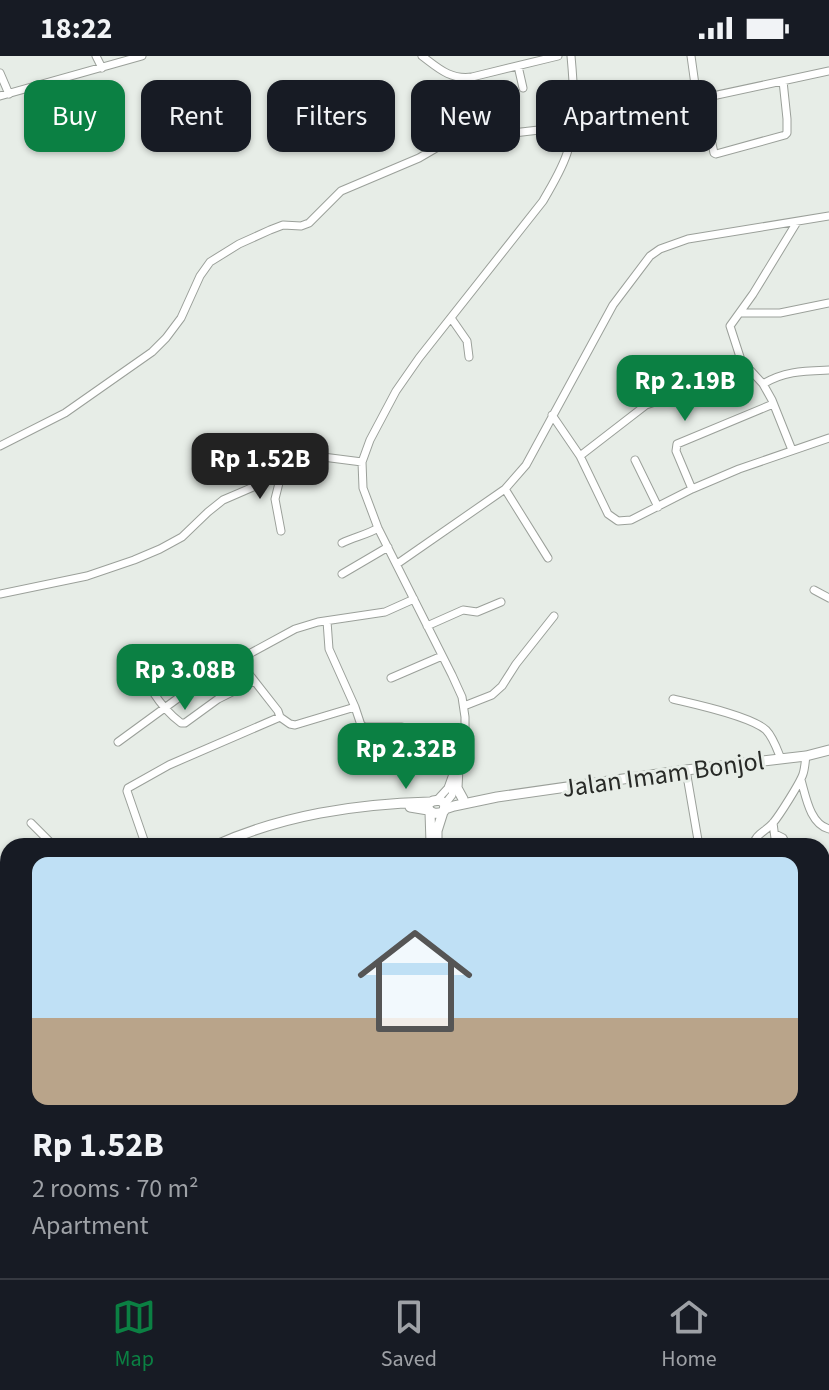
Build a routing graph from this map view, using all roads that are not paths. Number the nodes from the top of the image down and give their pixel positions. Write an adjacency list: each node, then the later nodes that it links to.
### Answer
1 (96, 56): 8 (street)
2 (142, 56): 8 (street)
3 (422, 56): 7 (street)
4 (558, 56): 7 (street)
5 (571, 56): 11 (street)
6 (691, 56): 12 (street)
7 (518, 66): 14 (street)
8 (102, 68): 15 (street)
9 (829, 71): 13 (street)
10 (0, 73): 15 (street)
11 (573, 80)
12 (694, 80)
13 (783, 81): 16 (street); 20 (street)
14 (523, 88)
15 (9, 94): 17 (street)
16 (717, 95)
17 (0, 96)
18 (536, 130): 35 (street)
19 (568, 152): 25 (street)
20 (714, 152)
21 (829, 216): 22 (street)
22 (797, 222): 24 (street); 33 (street)
23 (829, 303): 24 (street)
24 (740, 313): 27 (street)
25 (451, 318): 26 (street); 39 (street)
26 (469, 357)
27 (741, 360): 30 (street); 31 (street)
28 (669, 369): 31 (street)
29 (829, 370): 30 (street)
30 (763, 384): 32 (street)
31 (664, 399): 37 (street)
32 (773, 404): 36 (street); 42 (street)
33 (552, 415): 37 (street); 41 (street)
34 (829, 438): 36 (street)
35 (0, 446)
36 (792, 450): 42 (street)
37 (580, 456): 43 (street)
38 (635, 460): 43 (street)
39 (362, 462): 40 (street); 44 (street)
40 (281, 475): 45 (street); 52 (street)
41 (505, 489): 48 (street); 49 (street)
42 (692, 489): 43 (street)
43 (658, 507)
44 (378, 528): 46 (street); 47 (street)
45 (281, 531)
46 (342, 543)
47 (388, 547): 49 (street); 50 (street)
48 (548, 558)
49 (397, 564): 54 (street)
50 (342, 574)
51 (814, 590): 53 (street)
52 (0, 594)
53 (829, 598)
54 (414, 599): 57 (street); 58 (street)
55 (501, 602): 58 (street)
56 (554, 616): 65 (street)
57 (327, 621): 61 (street); 67 (street)
58 (427, 626): 60 (street)
59 (133, 654): 66 (street)
60 (442, 656): 62 (street); 65 (street)
61 (238, 660): 63 (street); 66 (street)
62 (391, 678)
63 (254, 681): 66 (street); 68 (street)
64 (673, 699): 72 (street)
65 (464, 706): 73 (street)
66 (163, 707): 69 (street)
67 (355, 707): 68 (street); 73 (street)
68 (280, 717): 84 (street)
69 (118, 742)
70 (829, 750): 71 (main road, Jalan Imam Bonjol)
71 (806, 756): 72 (main road, Jalan Imam Bonjol); 75 (street)
72 (781, 759): 74 (main road, Jalan Imam Bonjol)
73 (458, 762): 77 (main road); 78 (street)
74 (686, 770): 76 (main road, Jalan Imam Bonjol); 87 (street)
75 (801, 780): 80 (street); 81 (street)
76 (497, 797): 77 (main road, Jalan Imam Bonjol); 78 (main road, Jalan Imam Bonjol)
77 (463, 799): 78 (main road, Jalan Imam Bonjol)
78 (438, 807): 85 (main road, Jalan Imam Bonjol); 86 (main road)
79 (31, 823): 83 (street)
80 (773, 823): 82 (street); 88 (street)
81 (829, 829)
82 (775, 834): 89 (street); 90 (street)
83 (46, 838)
84 (143, 838)
85 (231, 838)
86 (435, 838)
87 (698, 838)
88 (755, 838)
89 (775, 838)
90 (783, 838)

